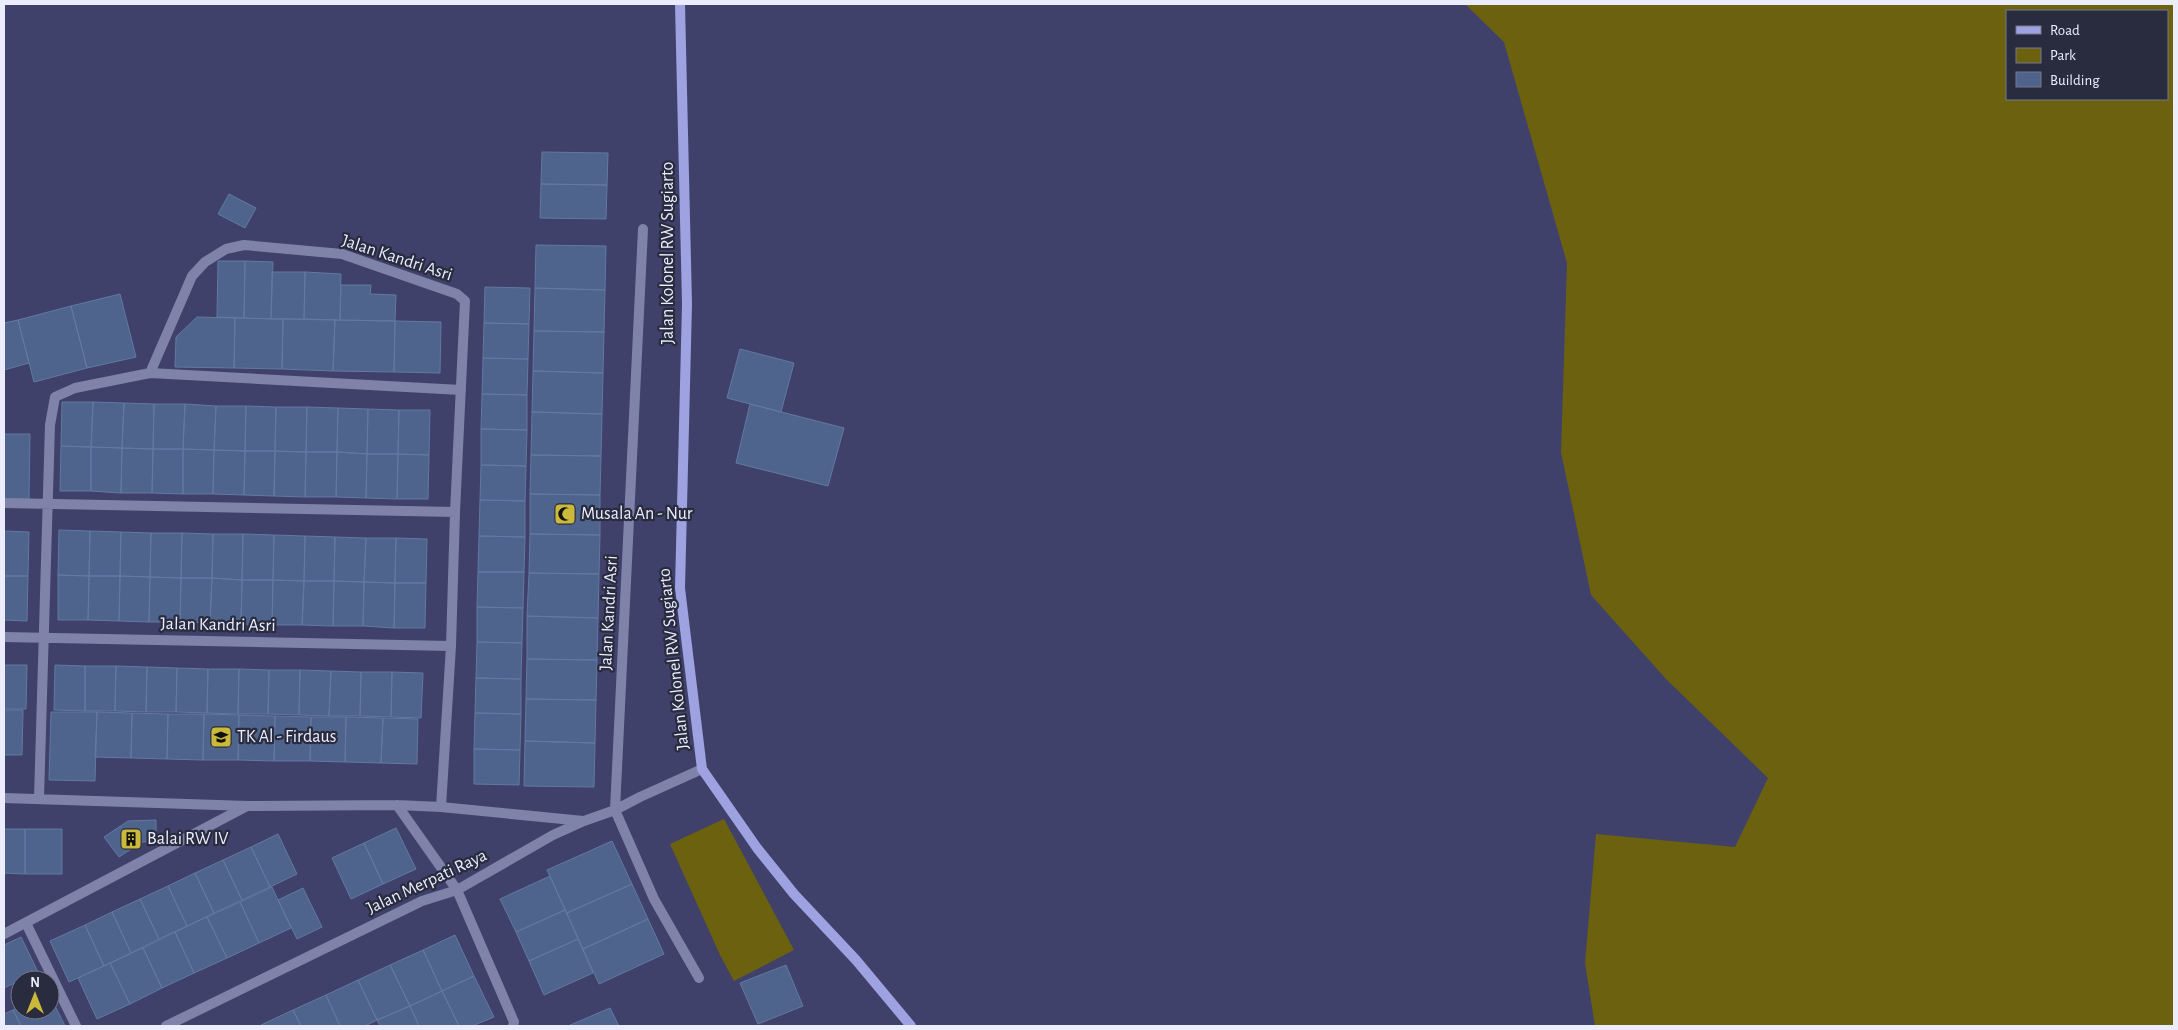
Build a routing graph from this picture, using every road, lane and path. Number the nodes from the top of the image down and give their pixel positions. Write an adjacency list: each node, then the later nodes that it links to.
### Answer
1 (680, 4): 11 (main road, Jalan Kolonel RW Sugiarto)
2 (643, 229): 17 (street, Jalan Kandri Asri)
3 (150, 373): 4 (street); 4 (street, Jalan Kandri Asri); 6 (street)
4 (462, 390): 7 (street, Jalan Kandri Asri)
5 (4, 502): 6 (street)
6 (48, 503): 7 (street); 9 (street)
7 (455, 512): 10 (street, Jalan Kandri Asri)
8 (4, 637): 9 (street, Jalan Kandri Asri)
9 (44, 638): 10 (street, Jalan Kandri Asri); 13 (street)
10 (451, 646): 16 (street, Jalan Kandri Asri)
11 (702, 769): 17 (street, Jalan Merpati Raya); 26 (main road, Jalan Kolonel RW Sugiarto)
12 (4, 798): 13 (street)
13 (39, 798): 15 (street)
14 (397, 805): 15 (street); 16 (street); 19 (street)
15 (248, 806): 20 (street)
16 (441, 807): 18 (street)
17 (616, 810): 18 (street, Jalan Merpati Raya); 22 (street, Jalan Kandri Asri)
18 (584, 821): 19 (street, Jalan Merpati Raya)
19 (457, 890): 24 (street, Jalan Merpati Raya); 25 (street)
20 (26, 923): 21 (street); 23 (street)
21 (4, 934)
22 (699, 978)
23 (76, 1026)
24 (166, 1026)
25 (513, 1026)
26 (910, 1026)

